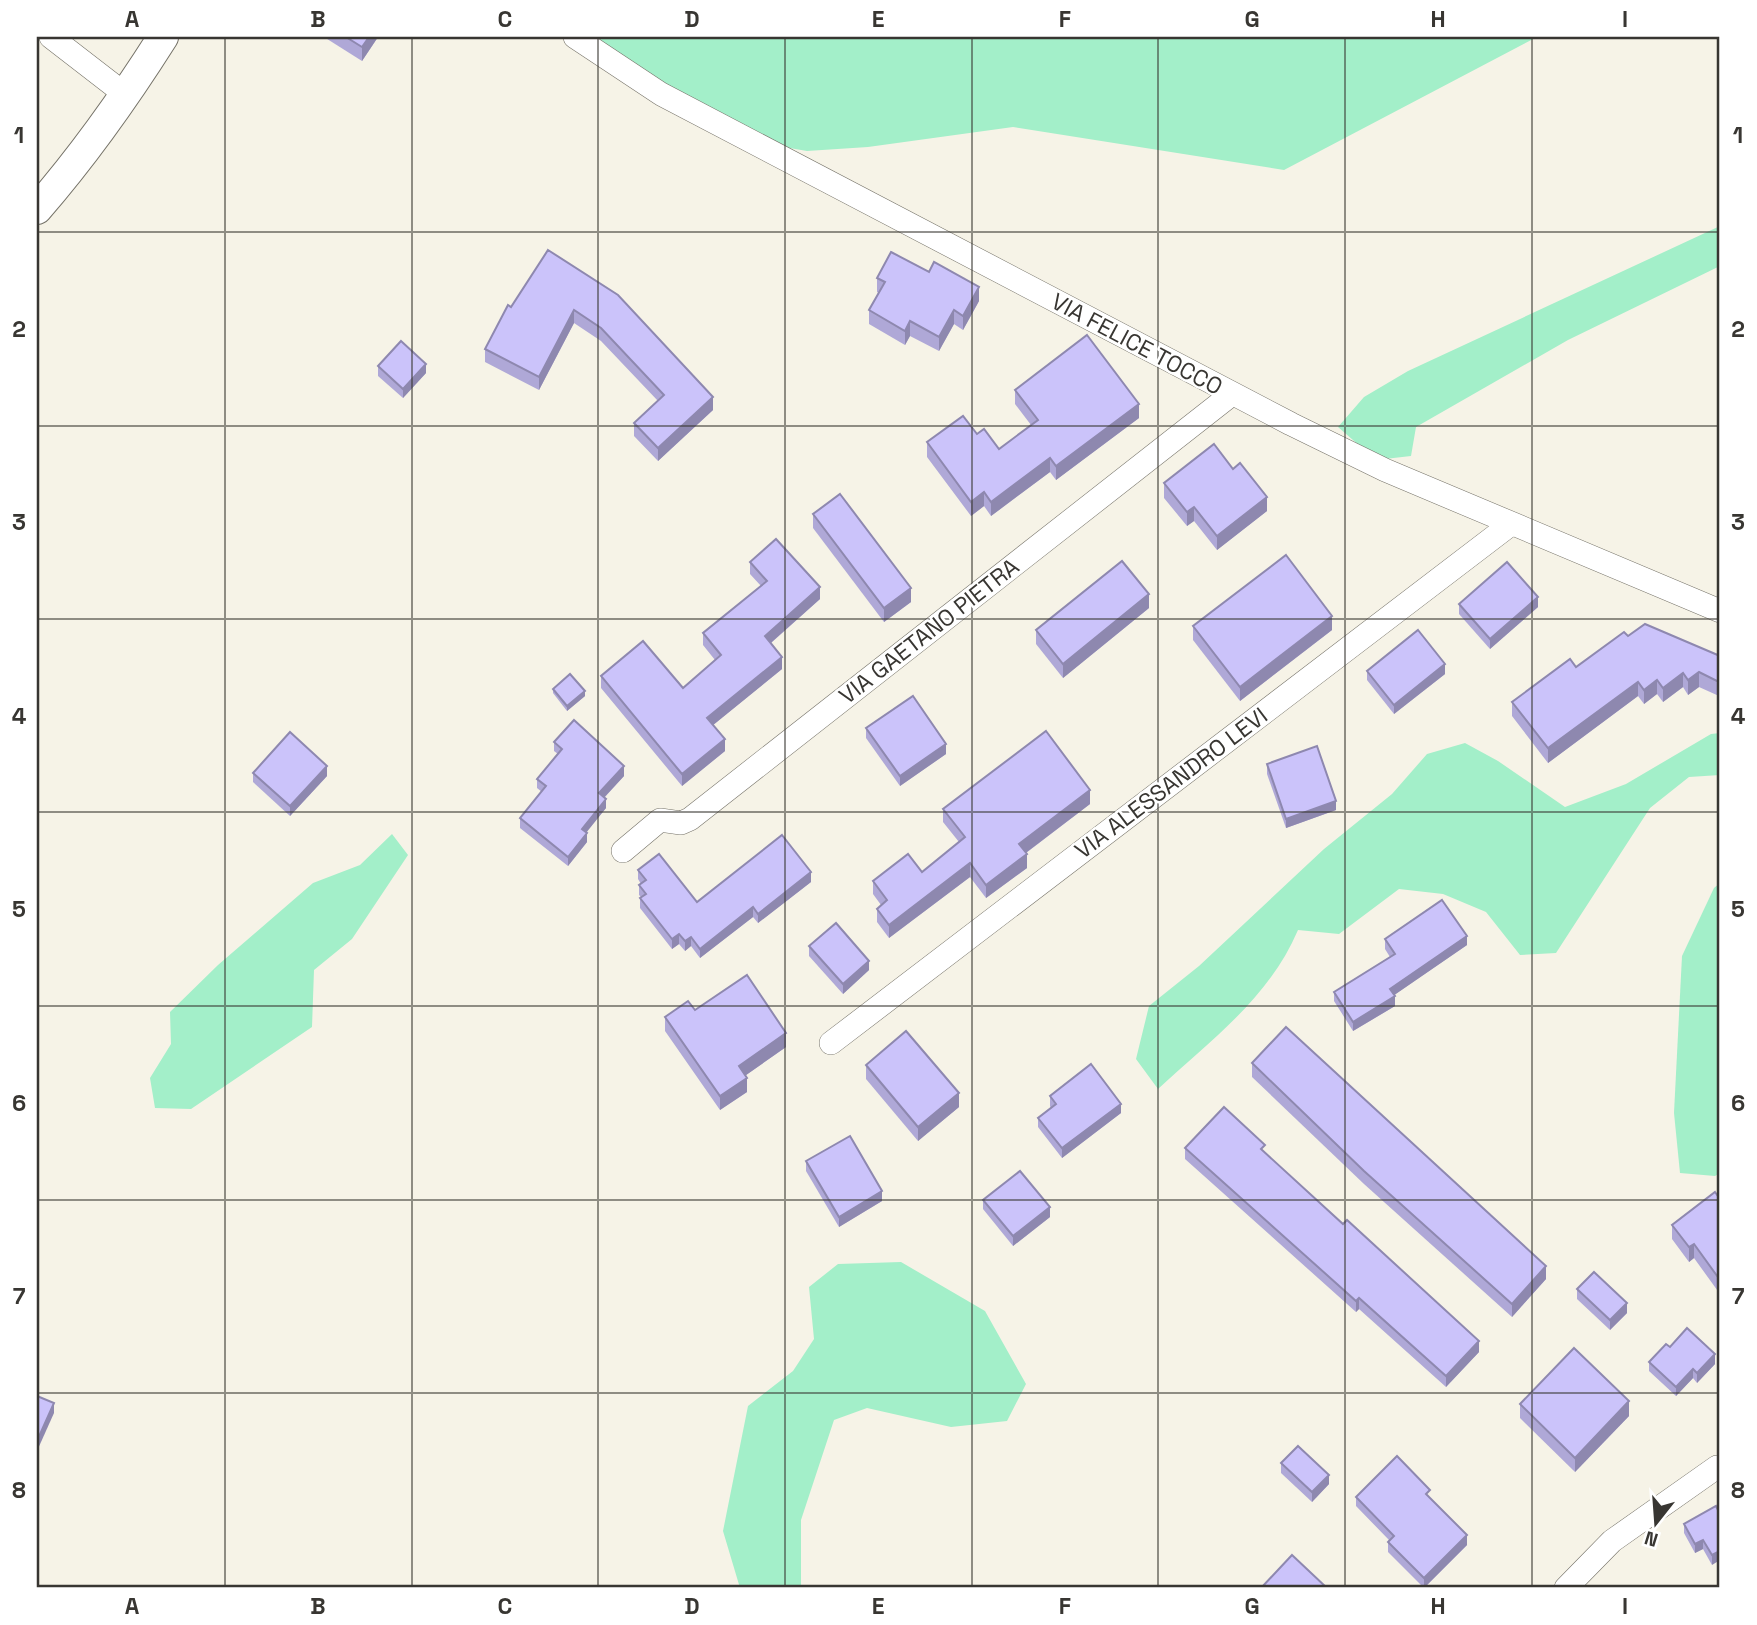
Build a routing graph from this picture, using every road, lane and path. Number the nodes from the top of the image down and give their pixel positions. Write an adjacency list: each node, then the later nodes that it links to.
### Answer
1 (51, 37): 4 (street)
2 (163, 37): 4 (street)
3 (575, 37): 6 (street, VIA FELICE TOCCO)
4 (126, 95): 5 (street)
5 (37, 209)
6 (1232, 394): 7 (street, VIA FELICE TOCCO); 9 (street, VIA GAETANO PIETRA)
7 (1511, 524): 8 (street, VIA FELICE TOCCO); 10 (street, VIA ALESSANDRO LEVI)
8 (1720, 611)
9 (623, 851)
10 (831, 1043)
11 (1717, 1467): 12 (street)
12 (1566, 1588)

